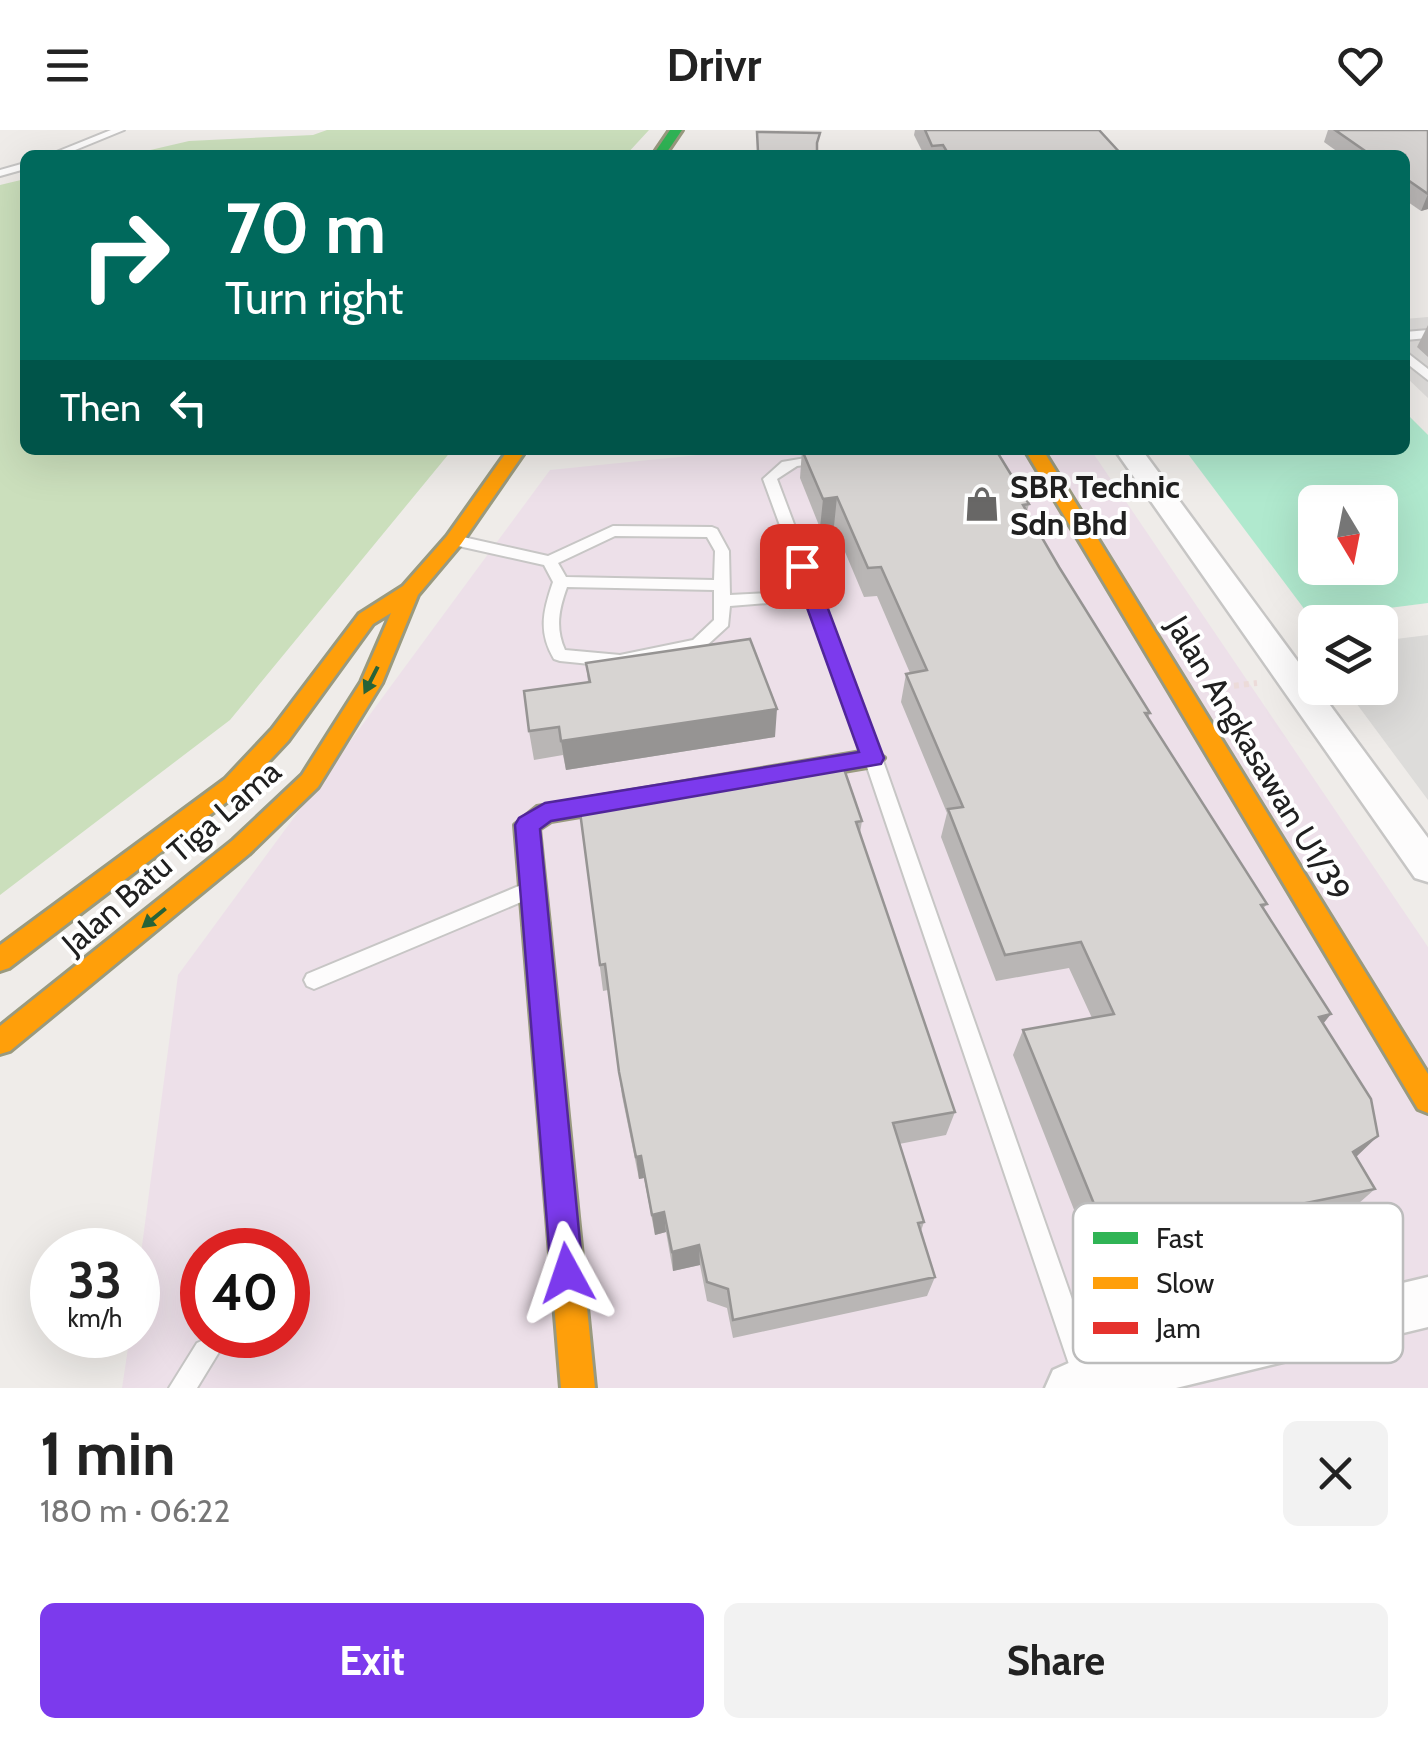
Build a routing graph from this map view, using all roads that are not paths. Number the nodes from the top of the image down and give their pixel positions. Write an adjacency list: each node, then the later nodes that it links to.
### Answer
1 (119, 130): 2 (lane)
2 (67, 150)
3 (514, 455): 7 (street, Jalan Batu Tiga Lama)
4 (1037, 455): 19 (street, Jalan Angkasawan U1/39)
5 (1132, 455): 14 (street)
6 (849, 456): 12 (lane)
7 (454, 540): 8 (lane); 10 (street, Jalan Batu Tiga Lama)
8 (550, 561): 9 (lane); 11 (lane)
9 (560, 582): 11 (lane); 11 (lane)
10 (410, 591): 16 (street, Jalan Batu Tiga Lama); 18 (street, Jalan Batu Tiga Lama, one-way to 18)
11 (724, 593): 12 (lane)
12 (813, 595): 13 (lane)
13 (873, 758): 15 (street); 24 (lane)
14 (1428, 867)
15 (532, 888): 17 (lane); 26 (street)
16 (0, 960)
17 (314, 980)
18 (0, 1042)
19 (1428, 1100)
20 (1428, 1302): 21 (street)
21 (1403, 1308)
22 (202, 1358): 25 (lane)
23 (1175, 1363): 24 (street)
24 (1080, 1386)
25 (182, 1388)
26 (578, 1388)

